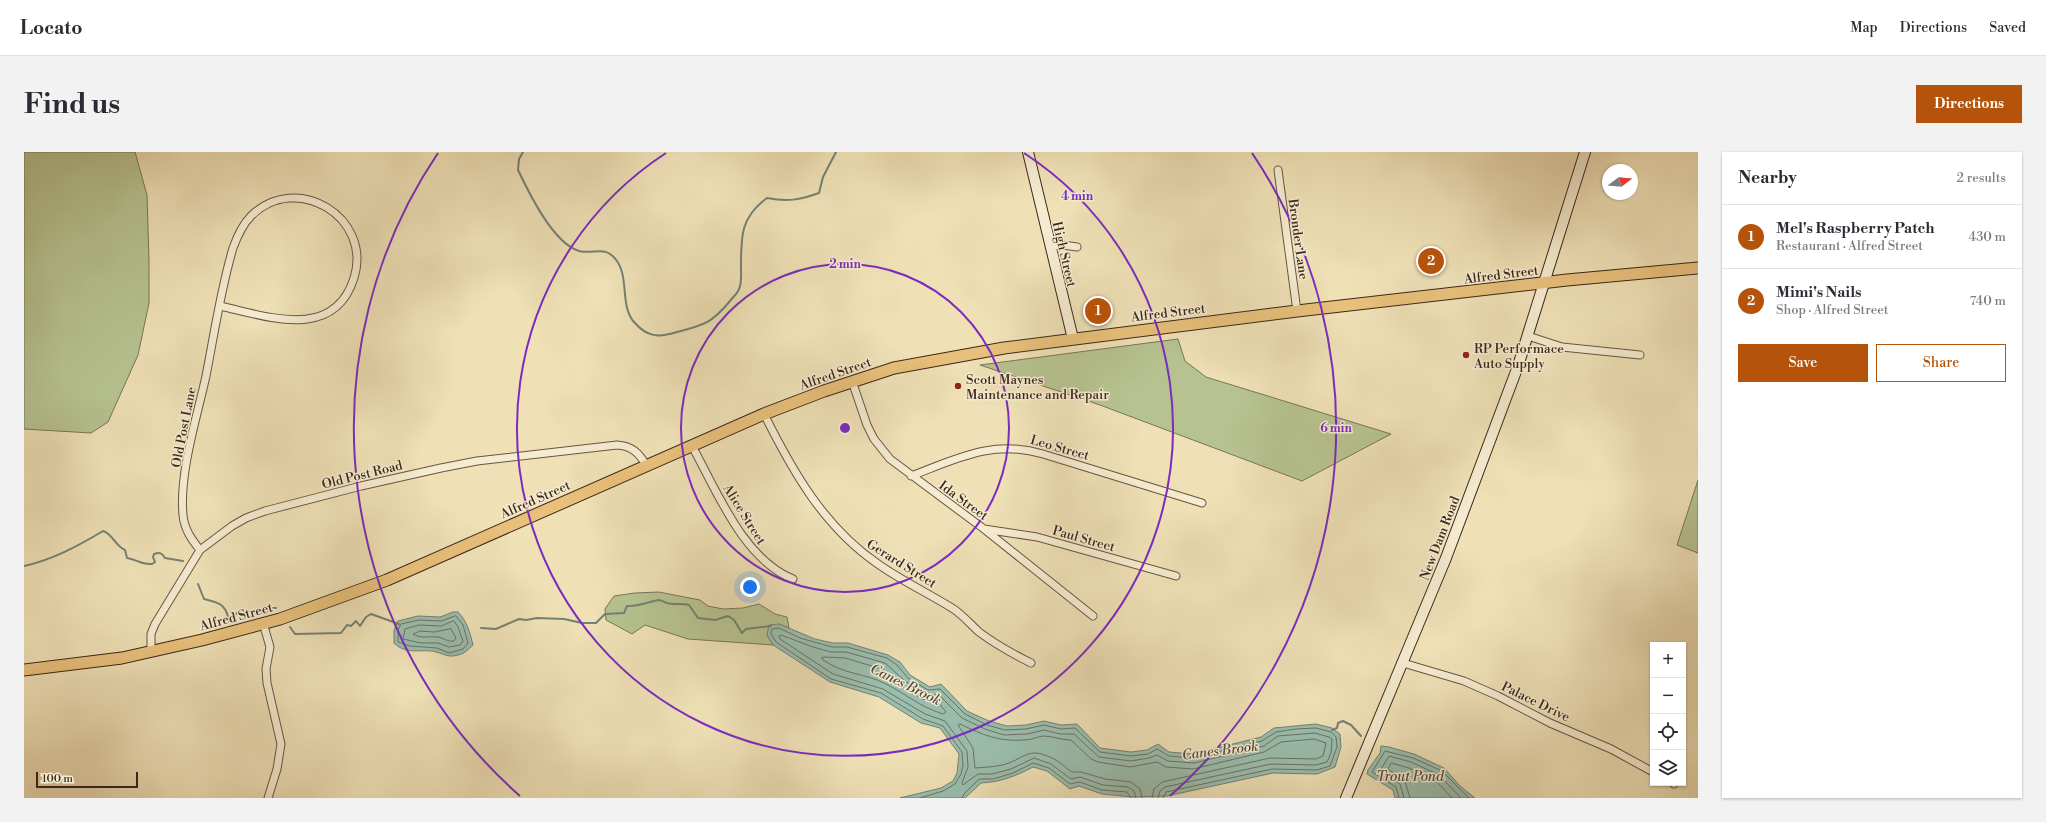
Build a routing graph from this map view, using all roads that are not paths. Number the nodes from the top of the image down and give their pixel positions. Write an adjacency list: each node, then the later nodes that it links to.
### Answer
1 (1028, 152): 4 (street, High Street)
2 (1585, 152): 7 (street, New Dam Road)
3 (1278, 170): 9 (street, Bronder Lane)
4 (1050, 246): 5 (street); 11 (street, High Street)
5 (1077, 247)
6 (1698, 268): 7 (main road, Alfred Street)
7 (1544, 283): 9 (main road, Alfred Street); 10 (street, New Dam Road)
8 (220, 306): 8 (street, Old Post Lane); 20 (street, Old Post Lane)
9 (1297, 311): 11 (main road, Alfred Street)
10 (1528, 336): 12 (street); 27 (street, New Dam Road)
11 (1072, 339): 13 (main road, Alfred Street)
12 (1640, 355)
13 (852, 381): 14 (main road, Alfred Street); 17 (street, Ida Street)
14 (764, 414): 15 (main road, Alfred Street); 26 (street, Gerard Street)
15 (692, 446): 16 (main road, Alfred Street); 22 (street, Alice Street)
16 (646, 465): 20 (street, Old Post Road); 24 (main road, Alfred Street)
17 (911, 476): 18 (street, Leo Street); 19 (street, Ida Street)
18 (1202, 503)
19 (984, 529): 21 (street, Paul Street); 23 (street, Ida Street)
20 (200, 550): 25 (street, Old Post Road)
21 (1176, 576)
22 (793, 579)
23 (1092, 616)
24 (263, 623): 25 (main road, Alfred Street); 30 (street)
25 (151, 652): 28 (main road, Alfred Street)
26 (1031, 663)
27 (1403, 663): 29 (street, Palace Drive); 31 (street, New Dam Road)
28 (24, 670)
29 (1650, 770)
30 (268, 798)
31 (1346, 798)

